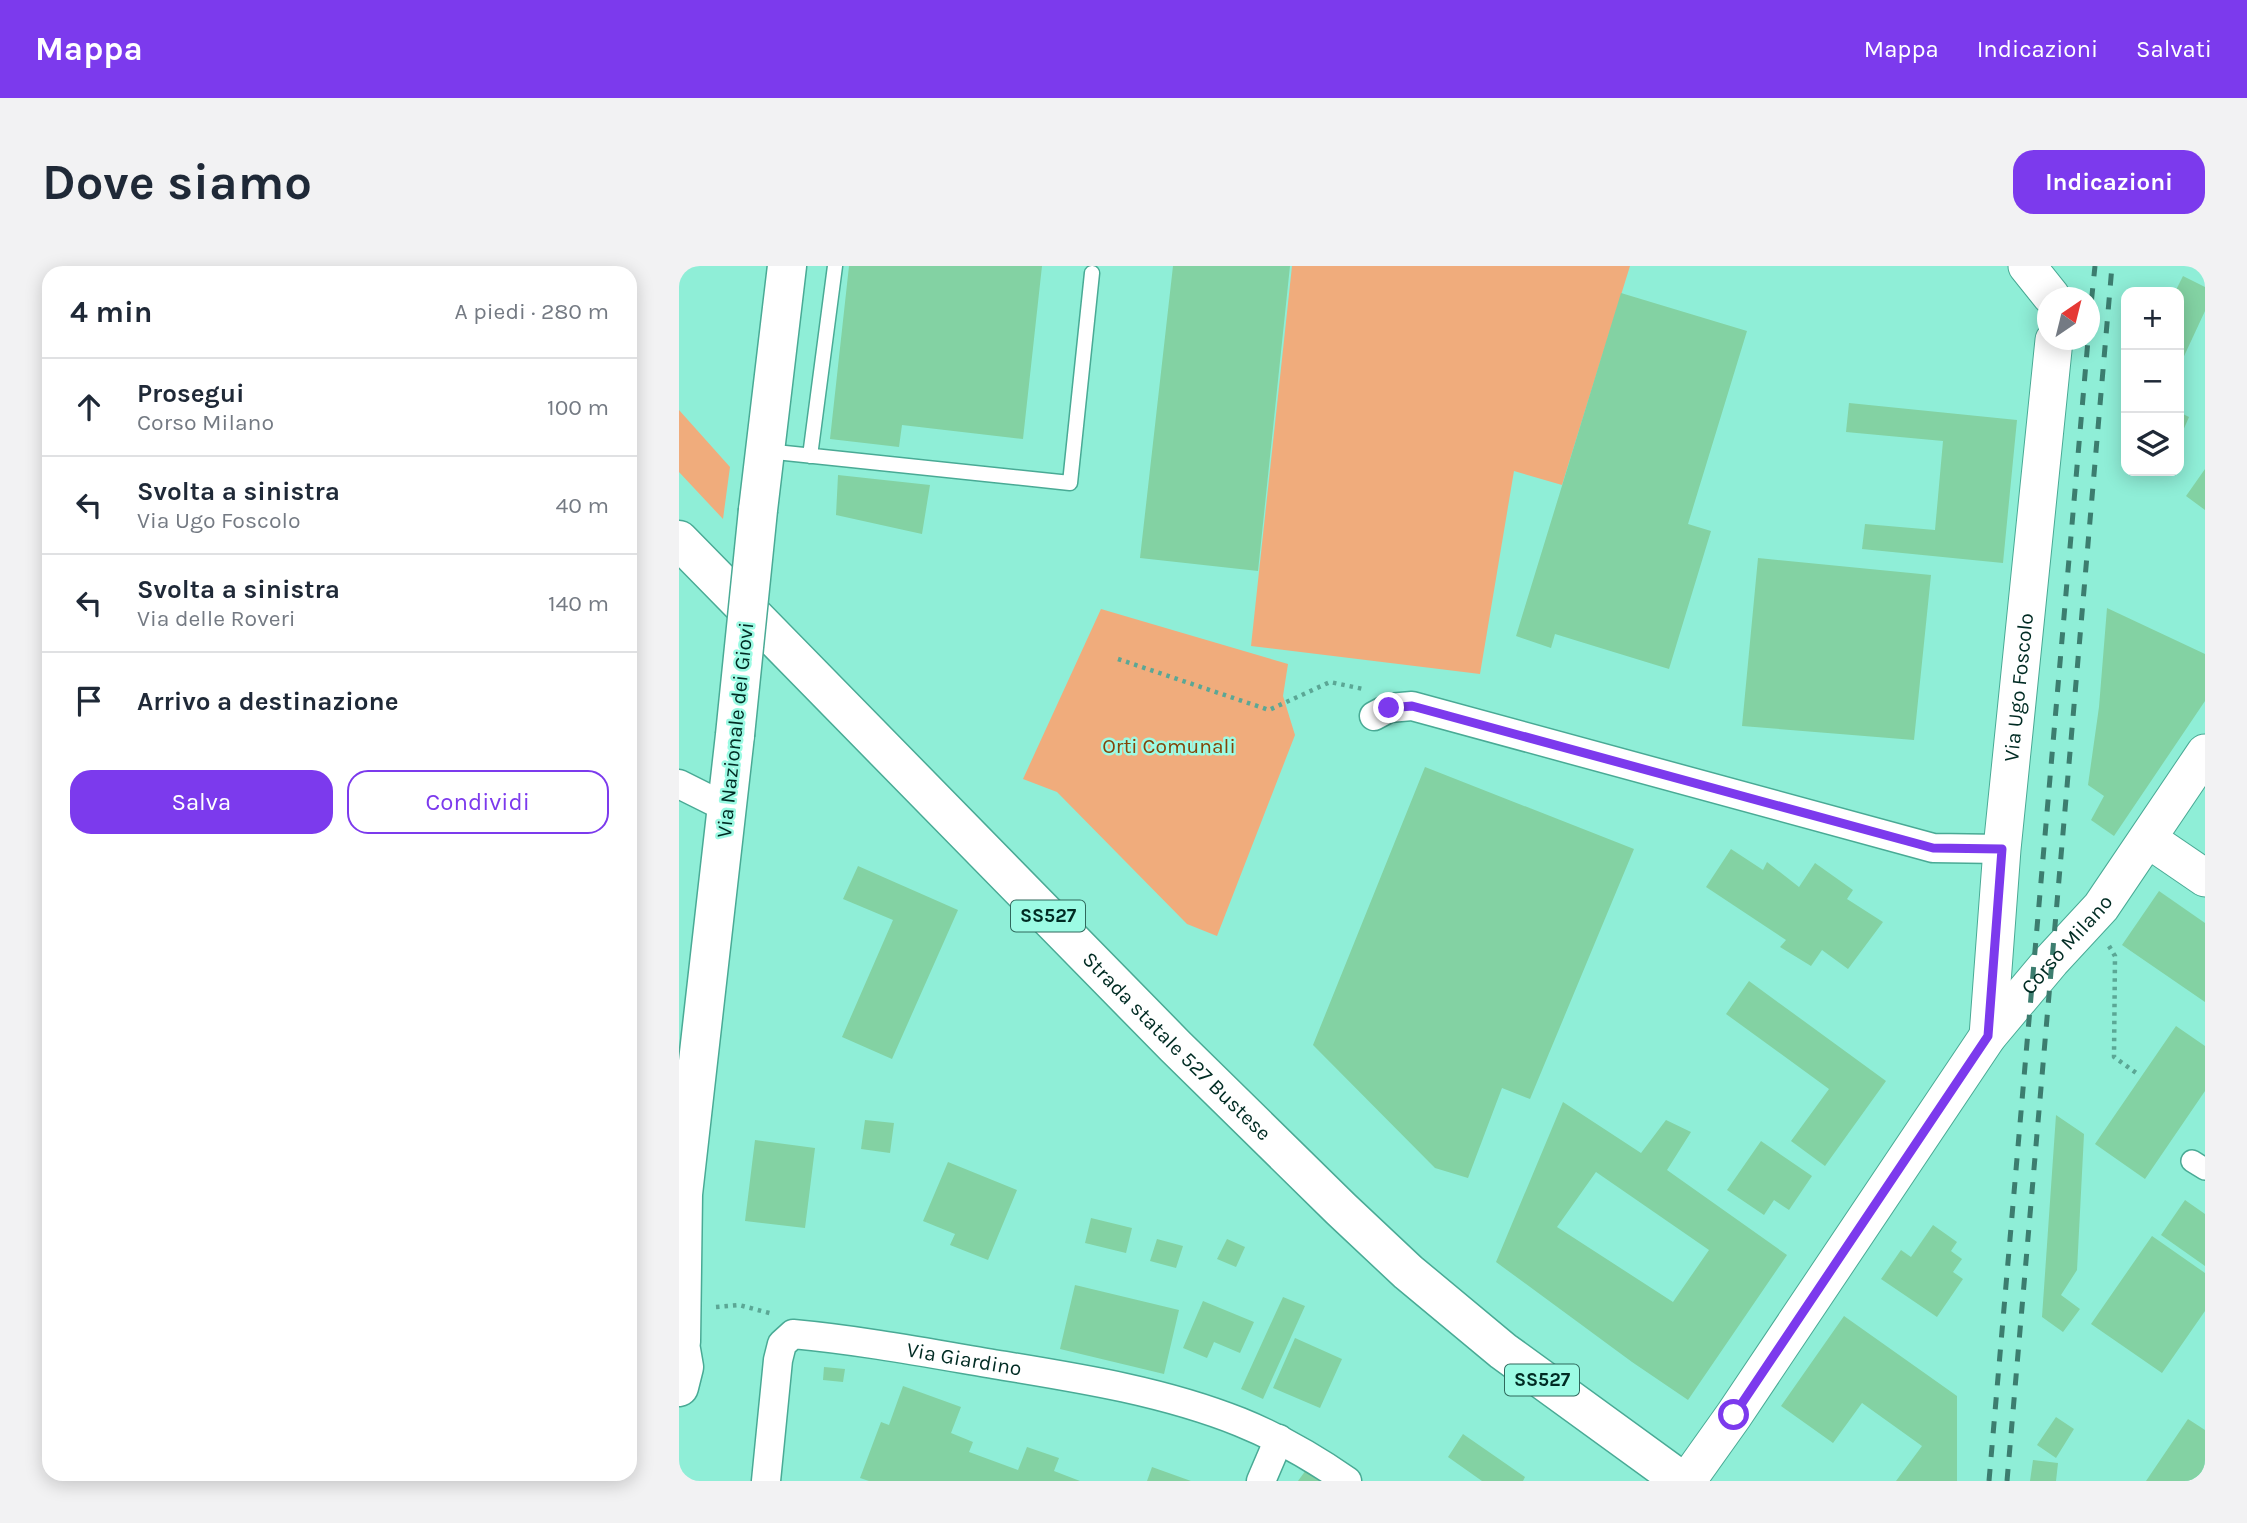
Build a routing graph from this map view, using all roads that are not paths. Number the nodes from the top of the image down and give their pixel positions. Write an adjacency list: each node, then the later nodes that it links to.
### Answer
1 (787, 266): 7 (main road, Via Nazionale dei Giovi)
2 (835, 266): 8 (lane)
3 (2027, 266): 5 (street)
4 (1092, 273): 8 (lane)
5 (2050, 287)
6 (2053, 350): 15 (street, Via Ugo Foscolo)
7 (765, 451): 8 (lane); 13 (main road, Via Nazionale dei Giovi, bridge)
8 (810, 456)
9 (679, 540): 25 (main road, Strada statale 527 Bustese / SS527)
10 (1381, 712): 15 (street)
11 (2205, 753): 14 (street, Corso Milano)
12 (679, 784): 13 (street)
13 (727, 808): 18 (main road, Via Nazionale dei Giovi)
14 (2148, 839): 16 (street); 17 (street, Corso Milano)
15 (2002, 849): 17 (street, Via Ugo Foscolo)
16 (2205, 878)
17 (1988, 1036): 25 (street, Corso Milano)
18 (681, 1200): 19 (main road, Via Nazionale dei Giovi)
19 (680, 1340): 20 (main road, Via Nazionale dei Giovi)
20 (679, 1387)
21 (1279, 1440): 22 (street, Via Giardino); 23 (street); 24 (street, Via Giardino)
22 (766, 1481)
23 (1261, 1481)
24 (1347, 1481)
25 (1684, 1481)

